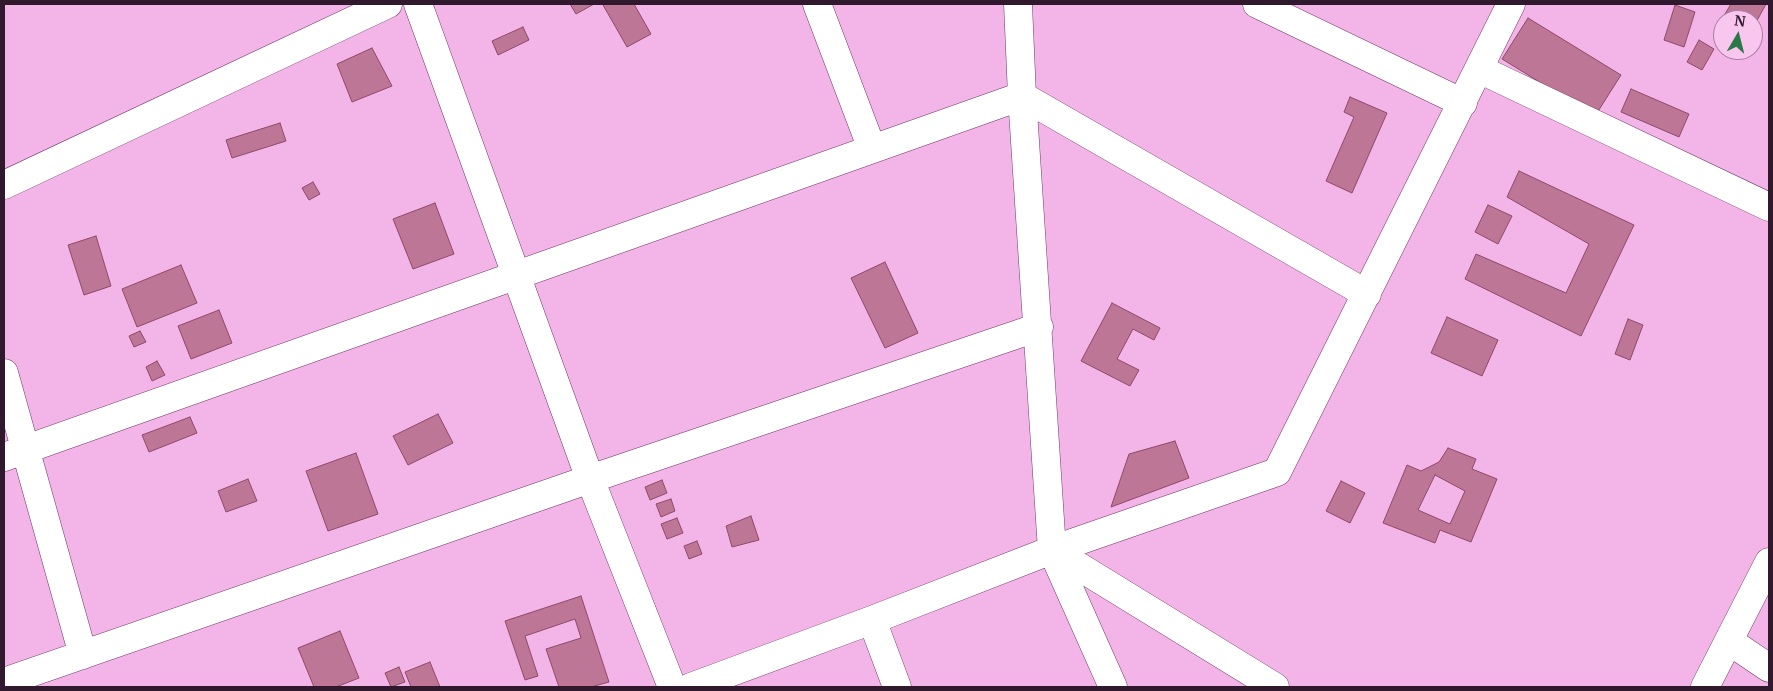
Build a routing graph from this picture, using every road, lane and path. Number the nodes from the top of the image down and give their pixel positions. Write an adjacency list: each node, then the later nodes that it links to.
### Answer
1 (388, 4): 11 (street)
2 (418, 4): 13 (street)
3 (817, 4): 10 (street)
4 (1018, 4): 8 (street)
5 (1257, 4): 9 (street)
6 (1511, 4): 7 (street)
7 (1479, 69): 9 (street); 12 (street)
8 (1022, 96): 10 (street); 14 (street); 15 (street)
9 (1463, 103): 14 (street)
10 (872, 150): 13 (street)
11 (4, 185)
12 (1769, 207)
13 (516, 276): 17 (street); 18 (street)
14 (1367, 294): 19 (street)
15 (1038, 327): 18 (street); 19 (street)
16 (4, 373): 17 (street)
17 (14, 453): 23 (street)
18 (590, 479): 23 (street); 26 (street)
19 (1052, 550): 21 (street); 29 (street); 30 (street)
20 (1769, 562): 22 (street)
21 (872, 620): 27 (street); 28 (street)
22 (1728, 641): 24 (street); 31 (street)
23 (83, 655): 25 (street)
24 (1769, 668)
25 (4, 682)
26 (672, 687)
27 (691, 687)
28 (898, 687)
29 (1113, 687)
30 (1275, 687)
31 (1705, 687)

